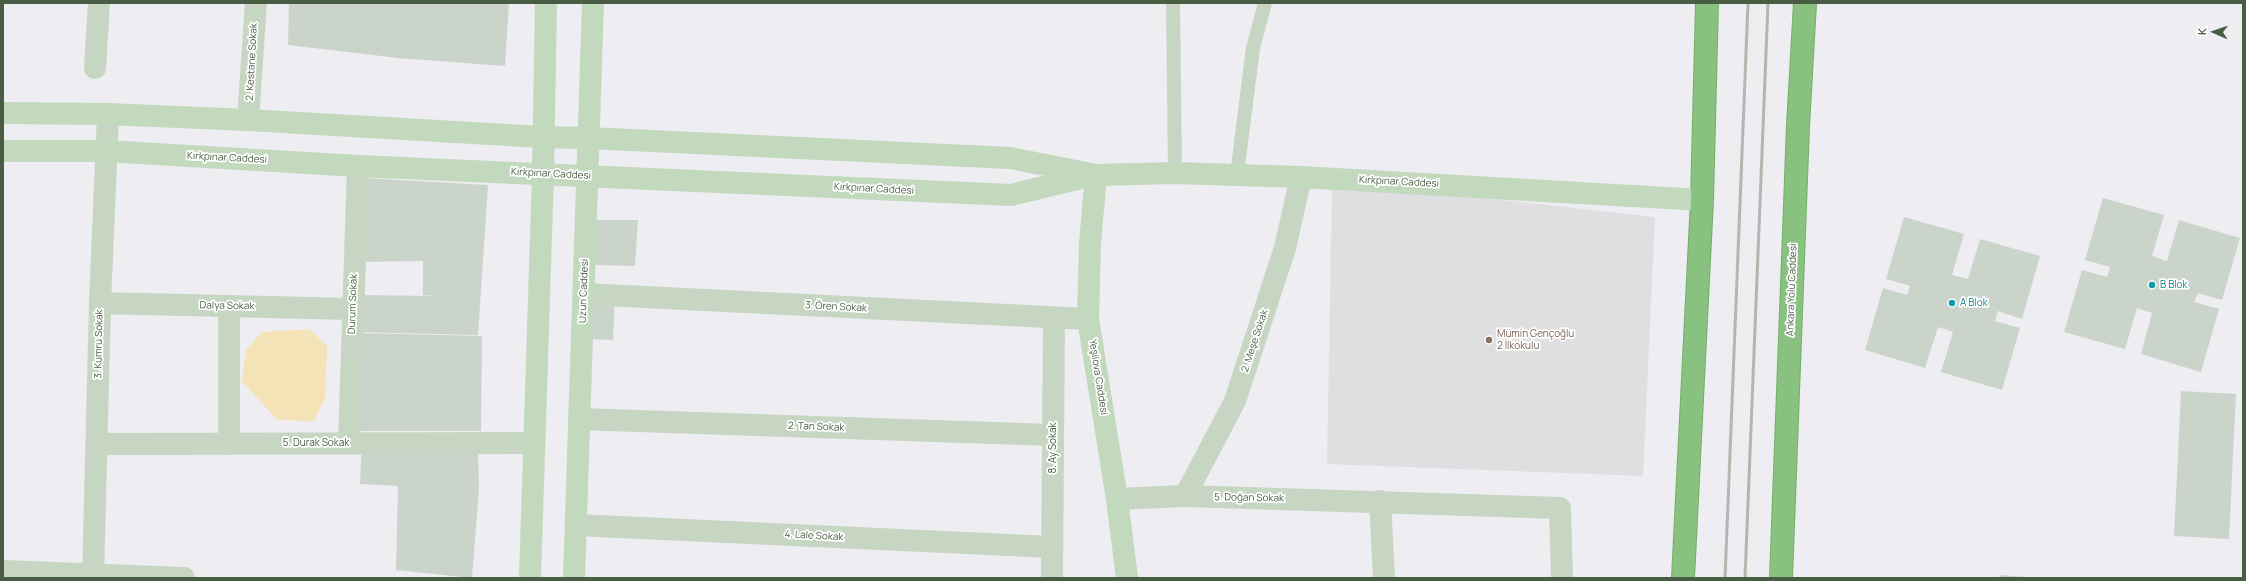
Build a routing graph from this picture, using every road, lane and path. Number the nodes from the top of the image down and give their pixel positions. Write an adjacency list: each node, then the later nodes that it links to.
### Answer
1 (100, 3): 9 (street)
2 (256, 3): 12 (street, 2. Kestane Sokak)
3 (546, 3): 13 (main road)
4 (593, 3): 14 (main road, Uzun Caddesi)
5 (1173, 3): 19 (lane)
6 (1265, 3): 21 (lane)
7 (1707, 3): 24 (highway)
8 (1805, 3): 52 (highway, Ankara Yolu Caddesi)
9 (95, 68)
10 (3, 113): 11 (main road, Kırkpınar Caddesi)
11 (108, 114): 12 (main road, Kırkpınar Caddesi); 16 (street, 3. Kumru Sokak)
12 (248, 120): 13 (main road, Kırkpınar Caddesi)
13 (542, 137): 14 (main road, Kırkpınar Caddesi); 18 (main road)
14 (588, 138): 20 (main road, Kırkpınar Caddesi); 22 (main road, Uzun Caddesi)
15 (3, 151): 16 (main road, Kırkpınar Caddesi)
16 (105, 151): 17 (main road, Kırkpınar Caddesi); 26 (street, 3. Kumru Sokak)
17 (358, 166): 18 (main road, Kırkpınar Caddesi); 28 (street, Durum Sokak)
18 (543, 173): 22 (main road, Kırkpınar Caddesi); 34 (main road)
19 (1175, 173): 20 (main road, Kırkpınar Caddesi); 21 (main road, Kırkpınar Caddesi)
20 (1096, 175): 22 (main road, Kırkpınar Caddesi); 30 (main road, Yeşilova Caddesi)
21 (1237, 175): 23 (main road, Kırkpınar Caddesi)
22 (588, 176): 25 (main road, Uzun Caddesi)
23 (1301, 176): 24 (main road, Kırkpınar Caddesi); 37 (street, 2. Meşe Sokak)
24 (1702, 200): 51 (highway)
25 (584, 294): 29 (street, 3. Ören Sokak); 31 (main road, Uzun Caddesi)
26 (100, 303): 27 (street, Dalya Sokak); 35 (street, 3. Kumru Sokak)
27 (229, 306): 28 (street, Dalya Sokak); 36 (street)
28 (353, 309): 33 (street, Durum Sokak)
29 (1054, 318): 30 (street, 3. Ören Sokak); 32 (street, 8. Ay Sokak)
30 (1088, 319): 38 (main road, Yeşilova Caddesi)
31 (579, 419): 32 (street, 2. Tan Sokak); 40 (main road, Uzun Caddesi)
32 (1053, 435): 41 (street, 8. Ay Sokak)
33 (348, 443): 34 (street, 5. Durak Sokak); 36 (street, 5. Durak Sokak)
34 (534, 443): 45 (main road)
35 (97, 444): 36 (street, 5. Durak Sokak); 43 (street, 3. Kumru Sokak)
36 (229, 444)
37 (1185, 496): 38 (street, 5. Doğan Sokak); 39 (street, 5. Doğan Sokak)
38 (1117, 500): 48 (main road, Yeşilova Caddesi)
39 (1380, 501): 49 (street); 50 (street, 5. Doğan Sokak)
40 (576, 525): 41 (street, 4. Lale Sokak); 46 (main road, Uzun Caddesi)
41 (1052, 547): 47 (street, 8. Ay Sokak)
42 (3, 571): 43 (street)
43 (94, 576): 44 (street)
44 (184, 578)
45 (530, 578)
46 (574, 578)
47 (1052, 578)
48 (1127, 578)
49 (1384, 578)
50 (1562, 578)
51 (1683, 578)
52 (1781, 578)

